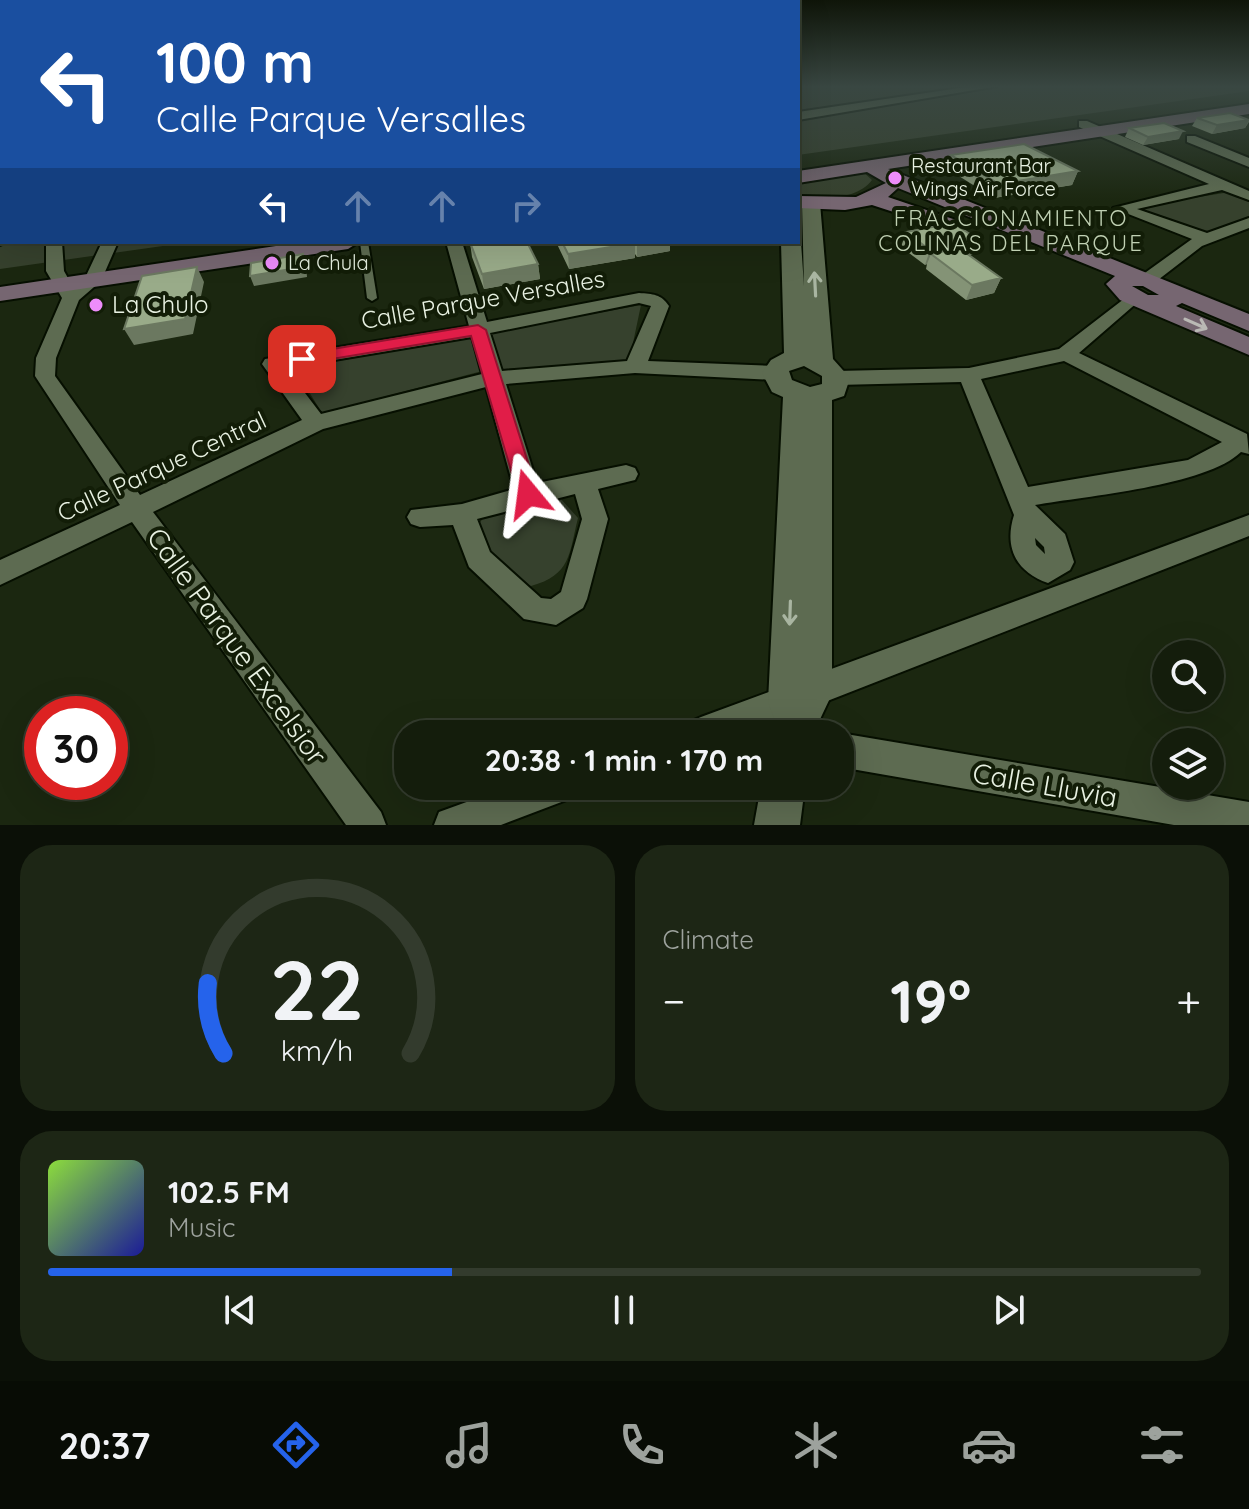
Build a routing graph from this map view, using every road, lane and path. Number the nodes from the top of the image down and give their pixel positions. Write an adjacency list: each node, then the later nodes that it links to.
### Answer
1 (1109, 124): 2 (main road)
2 (1090, 127): 6 (main road); 9 (main road); 13 (street)
3 (1191, 139): 5 (street)
4 (1249, 148): 5 (street)
5 (1222, 152): 7 (street)
6 (852, 158): 8 (main road); 9 (main road)
7 (1249, 163)
8 (800, 165)
9 (871, 167): 11 (main road); 12 (main road)
10 (1249, 175): 13 (street)
11 (800, 177)
12 (895, 180): 15 (main road); 29 (main road)
13 (1219, 183): 14 (street); 18 (street)
14 (1249, 196)
15 (874, 199): 16 (main road); 29 (main road)
16 (805, 203): 38 (street, one-way to 16)
17 (1249, 223): 18 (street, Calle Parque Central)
18 (1205, 238): 29 (street, Calle Parque Central)
19 (54, 244): 28 (street)
20 (109, 244): 26 (street)
21 (243, 244): 26 (main road)
22 (332, 244): 26 (main road)
23 (364, 244): 31 (lane)
24 (455, 244): 33 (street)
25 (791, 244): 38 (street)
26 (96, 273): 28 (main road)
27 (0, 279): 28 (main road)
28 (62, 285): 30 (main road); 45 (street, Calle Parque Excelsior)
29 (1143, 290): 32 (main road); 34 (main road, one-way to 34); 35 (street, Calle Parque Central)
30 (0, 294)
31 (372, 298)
32 (1249, 323)
33 (478, 330): 36 (street, Calle Parque Versalles); 39 (street); 40 (street, Calle Parque Versalles)
34 (1249, 347)
35 (1066, 354): 37 (street, Calle Parque Central); 41 (street)
36 (635, 367): 38 (street, Calle Parque Central); 39 (street, Calle Parque Central)
37 (969, 375): 38 (street, Calle Parque Central); 41 (street)
38 (807, 377): 50 (street)
39 (494, 378): 40 (street, Calle Parque Central); 44 (street)
40 (316, 423): 45 (street, Calle Parque Central)
41 (1246, 444)
42 (626, 474): 43 (street)
43 (584, 484): 44 (street); 46 (street)
44 (528, 494): 46 (street)
45 (135, 507): 49 (street, Calle Parque Central); 58 (street, Calle Parque Excelsior)
46 (462, 514): 47 (street)
47 (420, 517)
48 (1249, 525): 50 (street)
49 (0, 573)
50 (797, 712): 51 (street)
51 (762, 720)
52 (854, 753): 55 (street, Calle Lluvia)
53 (532, 800): 56 (street)
54 (781, 800): 60 (street)
55 (1146, 813): 57 (street, Calle Lluvia)
56 (499, 817): 59 (street)
57 (1249, 820)
58 (368, 825)
59 (452, 825)
60 (777, 825)

